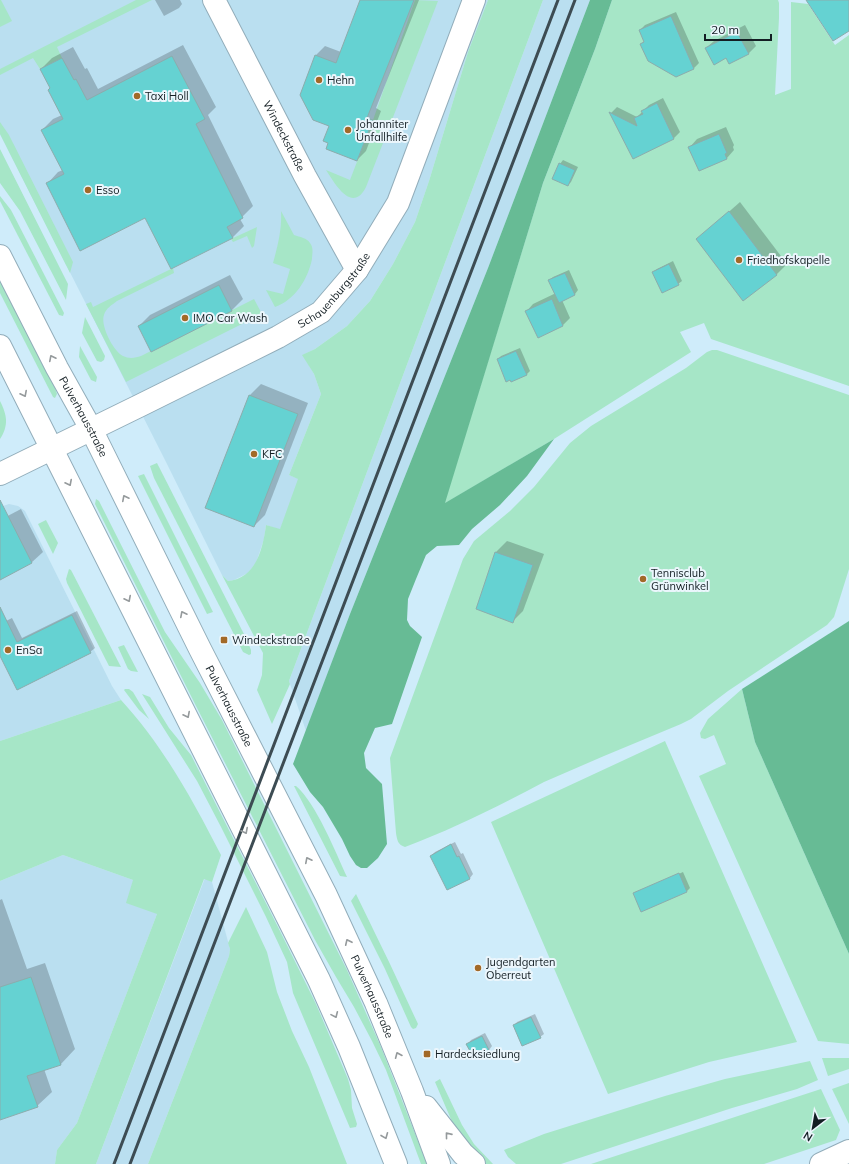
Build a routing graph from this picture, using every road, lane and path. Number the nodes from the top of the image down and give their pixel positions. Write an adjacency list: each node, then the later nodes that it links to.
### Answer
1 (214, 0): 4 (main road, Windeckstraße)
2 (474, 0): 4 (main road, Schauenburgstraße)
3 (0, 256): 6 (main road, Pulverhausstraße, one-way to 3)
4 (357, 270): 6 (main road, Schauenburgstraße)
5 (0, 346): 7 (main road, one-way to 7)
6 (91, 429): 7 (main road, Schauenburgstraße); 9 (main road, Pulverhausstraße, one-way to 6)
7 (51, 448): 8 (main road, Schauenburgstraße); 11 (main road, one-way to 11)
8 (0, 474)
9 (412, 1091): 12 (main road, Pulverhausstraße); 13 (main road, one-way to 9)
10 (849, 1151): 14 (main road)
11 (396, 1164)
12 (440, 1164)
13 (474, 1164)
14 (821, 1164)

